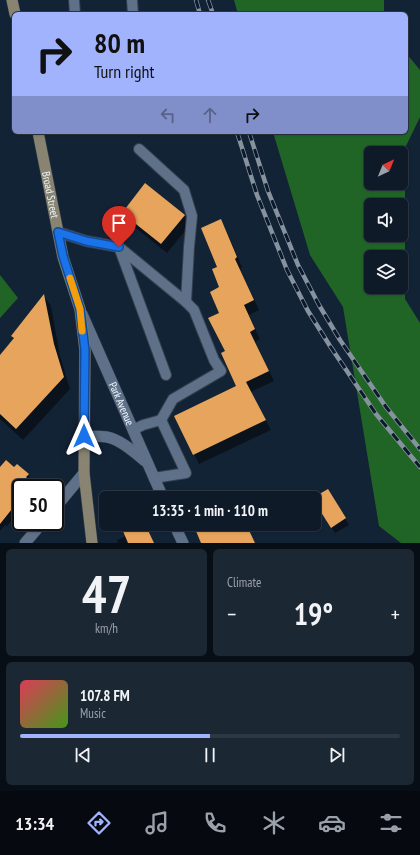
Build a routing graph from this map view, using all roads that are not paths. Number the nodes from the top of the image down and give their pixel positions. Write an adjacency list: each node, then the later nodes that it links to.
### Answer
1 (12, 0): 4 (main road)
2 (74, 0): 5 (lane)
3 (132, 0): 6 (lane)
4 (15, 12)
5 (75, 12)
6 (133, 12)
7 (38, 134): 9 (main road, Broad Street)
8 (139, 149): 11 (lane)
9 (58, 232): 10 (lane); 12 (main road, Broad Street)
10 (119, 247): 11 (lane); 13 (lane)
11 (186, 302): 14 (lane)
12 (80, 309): 15 (street, Park Avenue); 16 (main road, Broad Street)
13 (166, 375)
14 (161, 420): 15 (lane); 19 (lane)
15 (133, 430): 17 (street, Park Avenue)
16 (84, 436): 17 (street); 18 (main road, Broad Street)
17 (148, 463): 19 (street, Park Avenue)
18 (84, 473): 21 (street); 25 (main road, Broad Street)
19 (154, 478): 20 (street, Park Avenue)
20 (160, 491)
21 (64, 497)
22 (35, 531): 24 (street)
23 (177, 531): 26 (street)
24 (25, 543)
25 (92, 543)
26 (183, 543)

